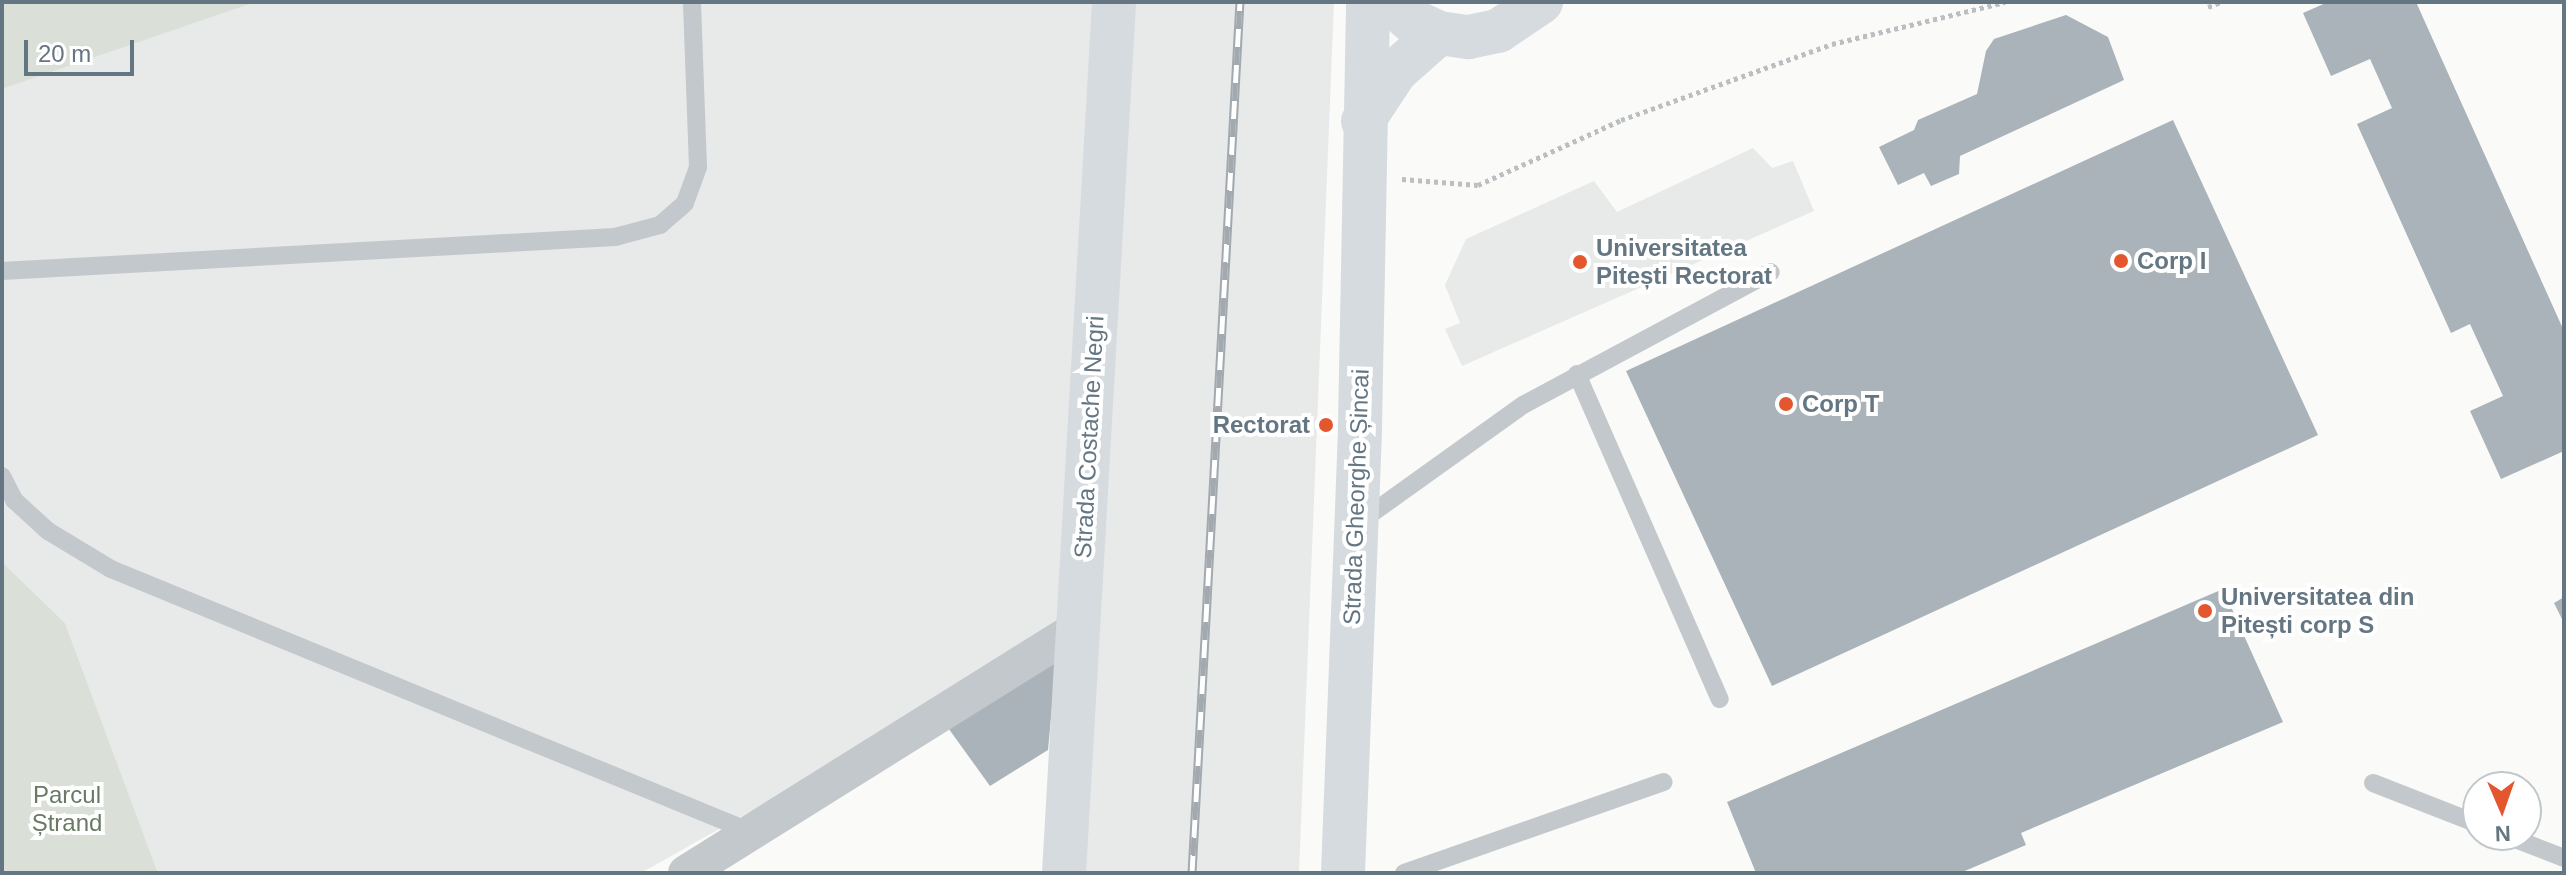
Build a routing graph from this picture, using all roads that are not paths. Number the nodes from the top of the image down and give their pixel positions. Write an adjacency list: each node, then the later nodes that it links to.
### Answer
1 (692, 2): 8 (lane)
2 (1114, 2): 13 (main road, Strada Costache Negri)
3 (1368, 2): 7 (main road, Strada Gheorghe Șincai)
4 (1391, 2): 6 (main road)
5 (1541, 2): 6 (main road)
6 (1439, 33): 7 (main road)
7 (1363, 122): 12 (main road, Strada Gheorghe Șincai)
8 (2, 271)
9 (1771, 272): 10 (lane)
10 (1577, 374): 12 (lane); 14 (lane)
11 (2, 476): 18 (lane)
12 (1357, 525): 23 (main road, Strada Gheorghe Șincai)
13 (1078, 628): 18 (street); 22 (main road, Strada Costache Negri)
14 (1720, 699)
15 (1664, 782): 24 (lane)
16 (2373, 783): 17 (lane)
17 (2462, 818)
18 (751, 832): 21 (street)
19 (2542, 849): 20 (lane)
20 (2564, 858)
21 (686, 873)
22 (1064, 873)
23 (1343, 873)
24 (1404, 873)

